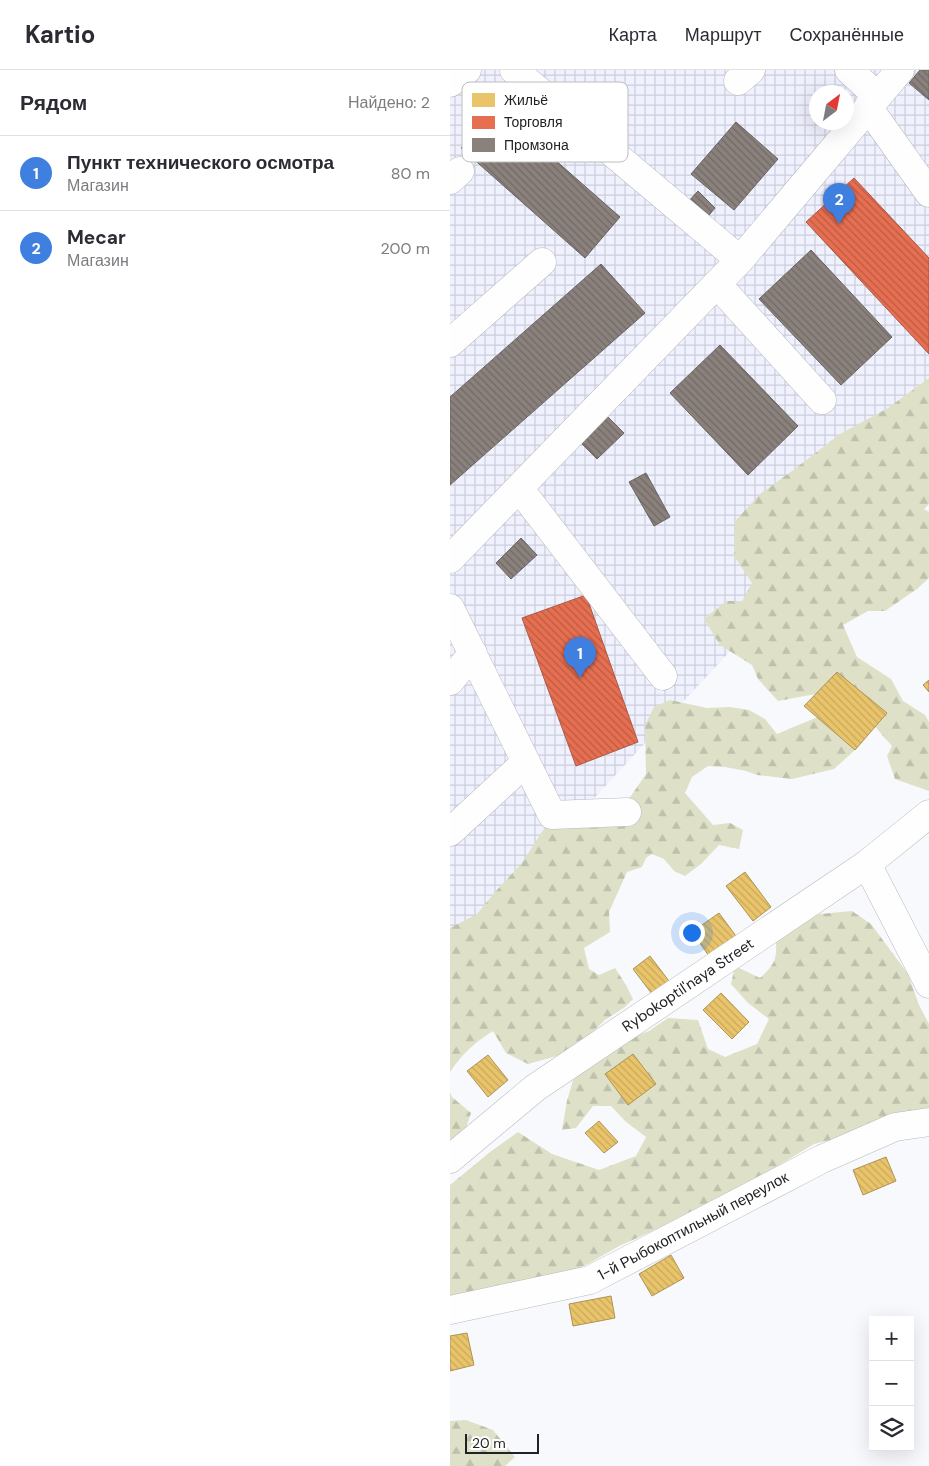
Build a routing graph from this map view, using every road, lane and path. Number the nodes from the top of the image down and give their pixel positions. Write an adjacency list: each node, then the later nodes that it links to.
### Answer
1 (467, 70): 6 (street)
2 (514, 70): 5 (street)
3 (849, 70): 7 (street)
4 (900, 70): 7 (street)
5 (528, 82)
6 (450, 83)
7 (873, 101): 9 (street); 10 (street)
8 (623, 162): 10 (street)
9 (929, 193)
10 (740, 260): 12 (street)
11 (542, 262): 13 (street)
12 (717, 284): 14 (street); 15 (street)
13 (450, 343)
14 (822, 400)
15 (519, 488): 16 (street); 19 (street)
16 (450, 559)
17 (450, 608): 18 (street)
18 (472, 653): 20 (street); 21 (street)
19 (663, 676)
20 (450, 681)
21 (526, 762): 22 (street); 24 (street)
22 (627, 812)
23 (929, 814): 25 (street, Rybokoptil'naya Street)
24 (450, 832)
25 (867, 864): 26 (street); 28 (street, Rybokoptil'naya Street)
26 (929, 984)
27 (929, 1122): 29 (street, 1-й Рыбокоптильный переулок)
28 (450, 1159)
29 (450, 1310)

